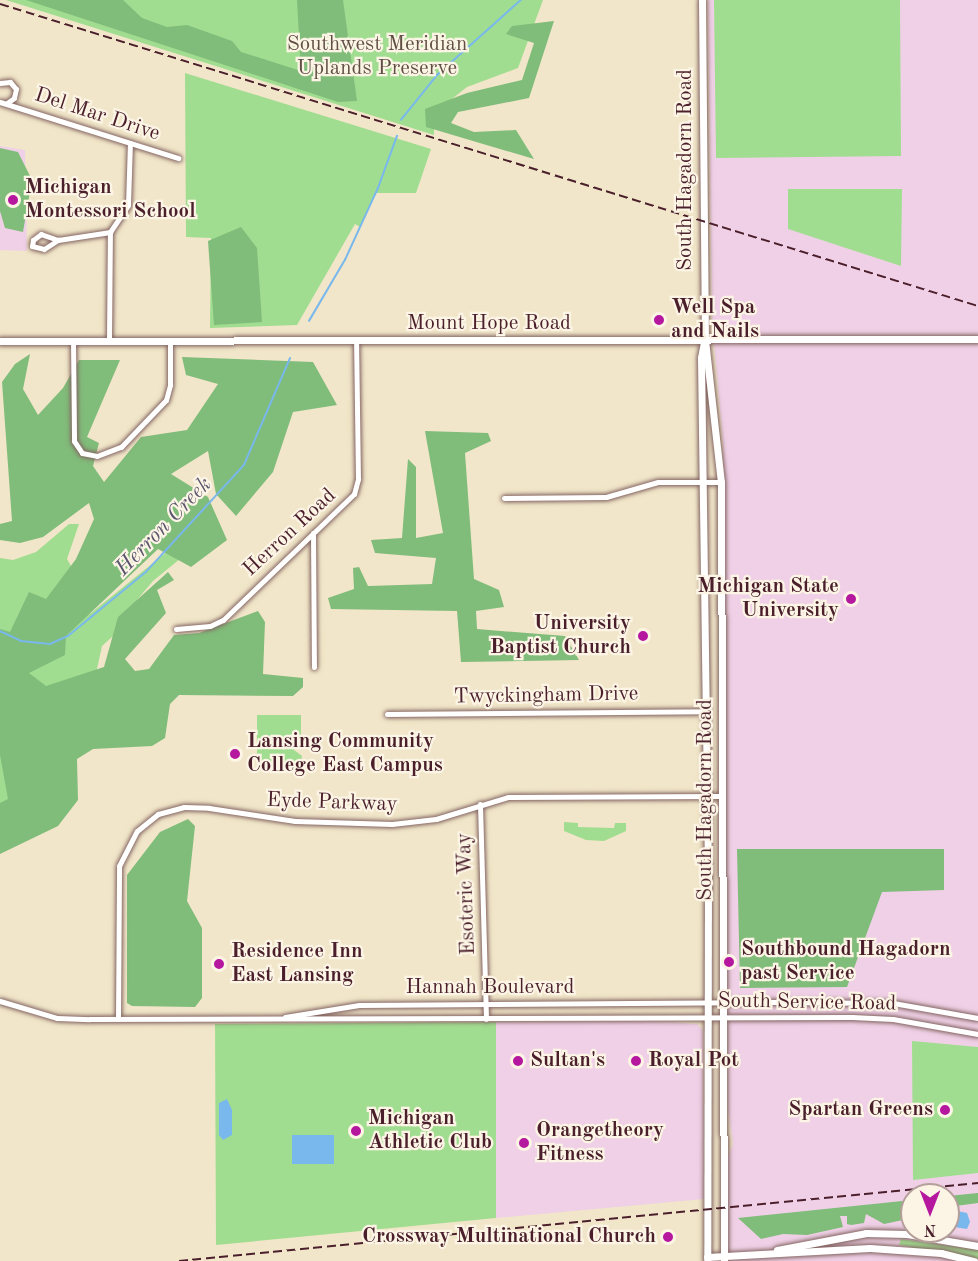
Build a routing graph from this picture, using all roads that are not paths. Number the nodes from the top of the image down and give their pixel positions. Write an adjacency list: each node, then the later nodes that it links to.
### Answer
1 (702, 0): 13 (street, South Hagadorn Road)
2 (0, 83): 3 (street, Del Mar Drive)
3 (3, 102): 4 (street, Del Mar Drive)
4 (130, 143): 5 (street, Del Mar Drive); 6 (street)
5 (178, 158)
6 (110, 232): 7 (street); 10 (street)
7 (58, 240)
8 (978, 339): 13 (street, Mount Hope Road)
9 (73, 340): 10 (street, Mount Hope Road); 11 (street); 14 (street, Mount Hope Road)
10 (109, 340): 11 (street, Mount Hope Road)
11 (170, 340): 12 (street, Mount Hope Road)
12 (356, 340): 13 (street, Mount Hope Road); 18 (street, Herron Road)
13 (705, 340): 15 (street, South Hagadorn Road); 16 (street, South Hagadorn Road)
14 (0, 341)
15 (704, 482): 16 (street); 17 (street); 19 (street, South Hagadorn Road)
16 (721, 482): 20 (street, South Hagadorn Road)
17 (504, 498)
18 (313, 534): 21 (street, Herron Road); 22 (street)
19 (705, 607): 20 (street); 23 (street, South Hagadorn Road)
20 (721, 609): 26 (street, South Hagadorn Road)
21 (176, 629)
22 (314, 667)
23 (706, 711): 24 (street, Twyckingham Drive); 25 (street, South Hagadorn Road)
24 (387, 714)
25 (706, 739): 26 (street); 27 (street, South Hagadorn Road)
26 (722, 740): 28 (street, South Hagadorn Road)
27 (707, 796): 28 (street, Eyde Parkway); 29 (street, Eyde Parkway); 30 (street, South Hagadorn Road)
28 (723, 796): 31 (street, South Hagadorn Road)
29 (480, 804): 35 (street, Esoteric Way); 39 (street, Eyde Parkway)
30 (708, 869): 31 (street); 33 (street, South Hagadorn Road)
31 (723, 876): 34 (street, South Hagadorn Road)
32 (0, 1001): 39 (street, Hannah Boulevard)
33 (707, 1004): 34 (street, Hannah Boulevard); 35 (street, Hannah Boulevard); 36 (street, South Hagadorn Road)
34 (724, 1004): 37 (street, South Hagadorn Road); 38 (street, Hannah Boulevard)
35 (486, 1005): 40 (street, Hannah Boulevard); 41 (street, Esoteric Way)
36 (707, 1018): 37 (street, South Service Road); 41 (street, Hannah Boulevard); 49 (street, South Hagadorn Road)
37 (724, 1018): 42 (street, South Service Road); 50 (street, South Hagadorn Road)
38 (978, 1018)
39 (118, 1019): 40 (street, Hannah Boulevard)
40 (275, 1019): 41 (street, Hannah Boulevard)
41 (486, 1019)
42 (978, 1034)
43 (900, 1233): 48 (street)
44 (900, 1236): 47 (street)
45 (960, 1243): 46 (street)
46 (978, 1246)
47 (890, 1249): 48 (street); 51 (street)
48 (772, 1252): 50 (street)
49 (707, 1259): 50 (street)
50 (724, 1259)
51 (974, 1261)

